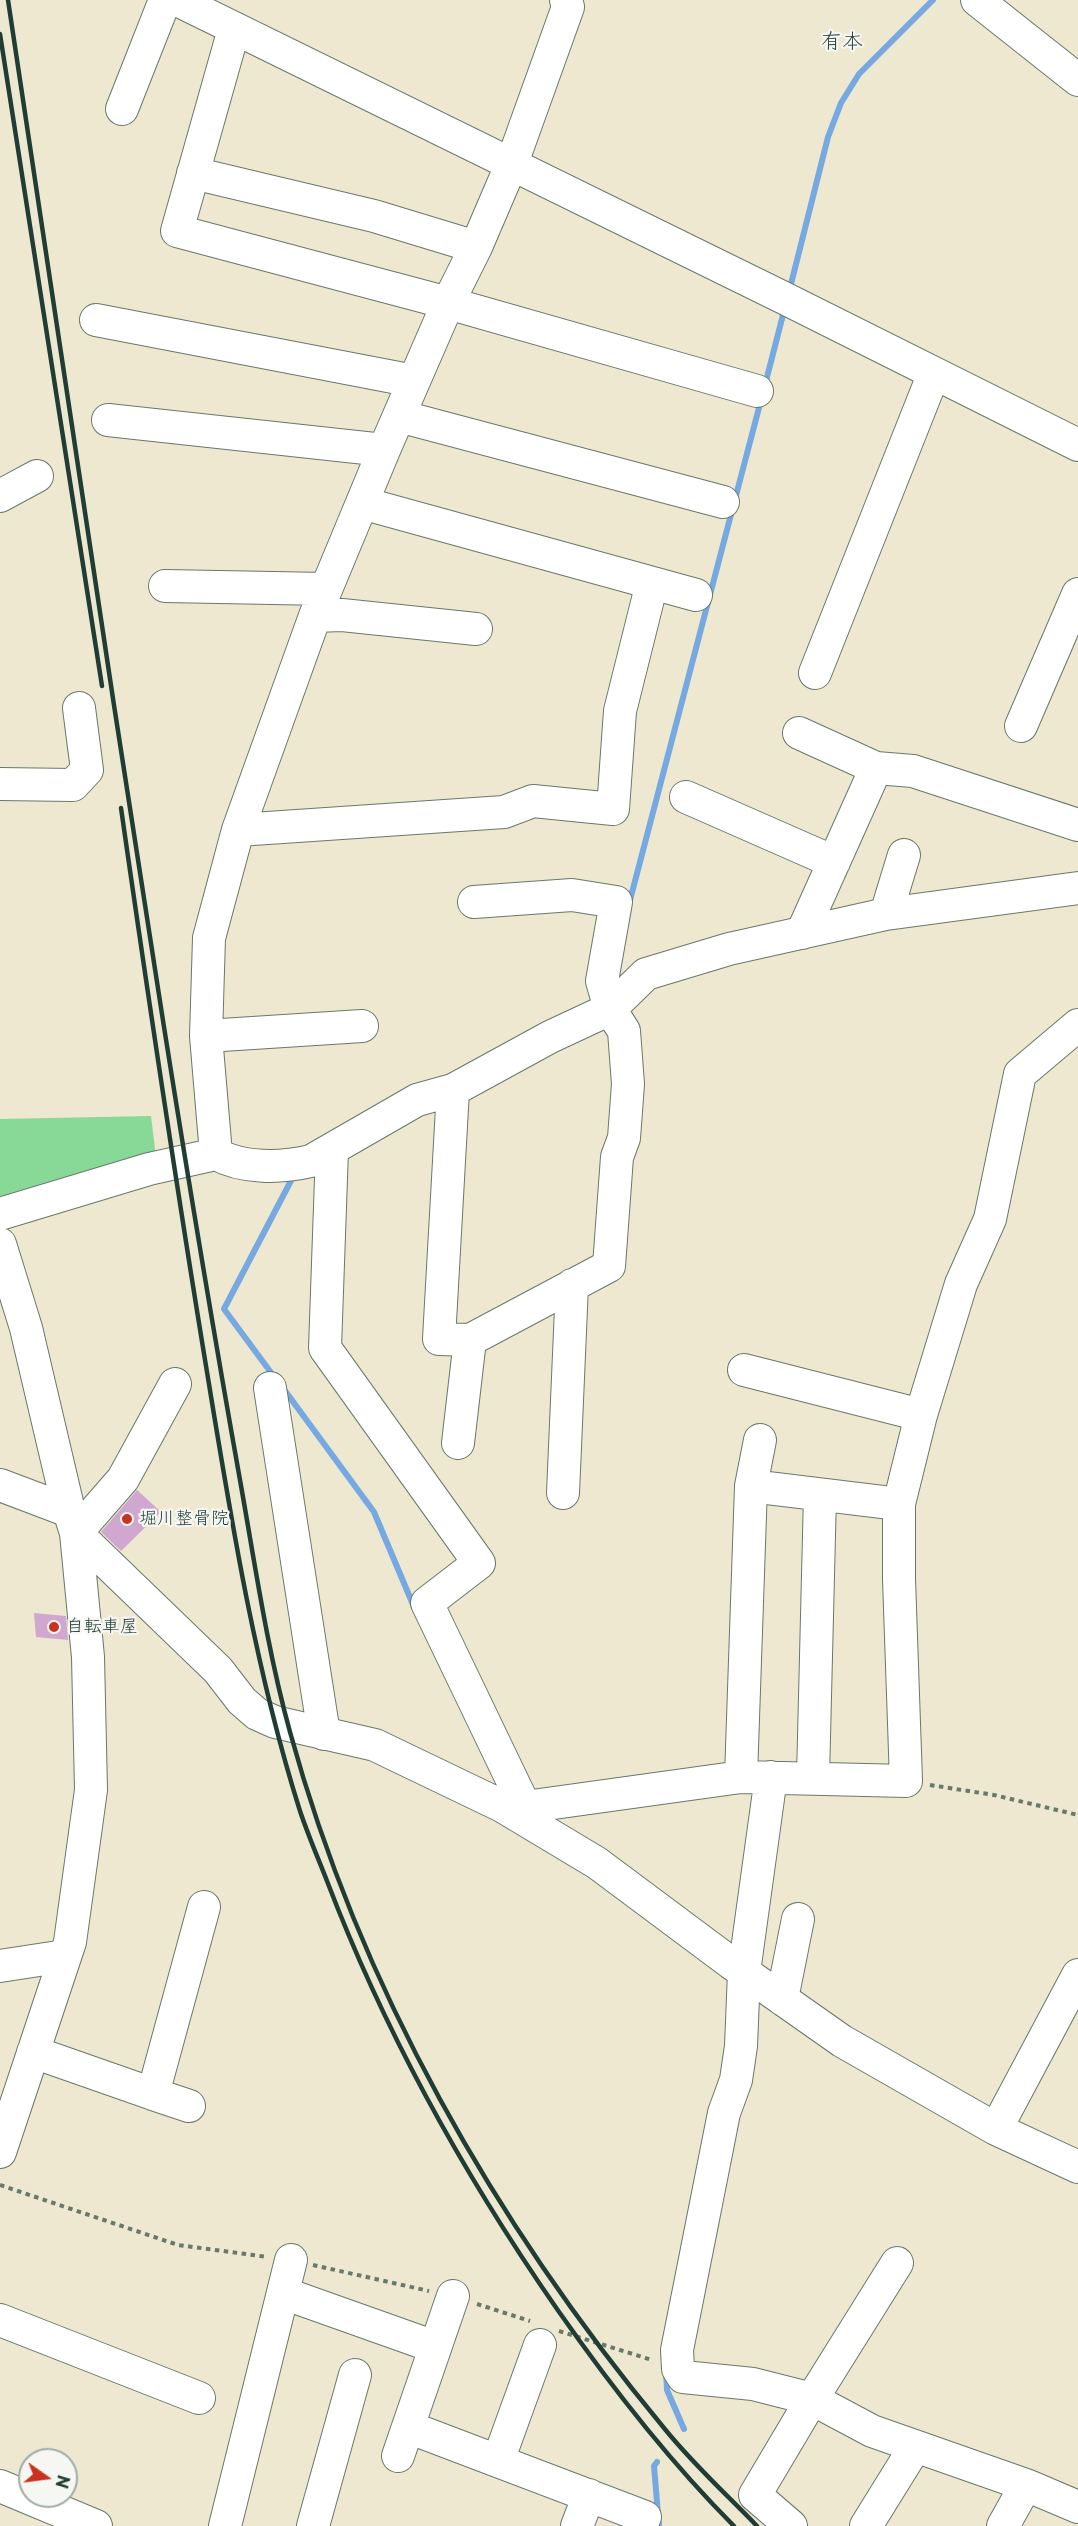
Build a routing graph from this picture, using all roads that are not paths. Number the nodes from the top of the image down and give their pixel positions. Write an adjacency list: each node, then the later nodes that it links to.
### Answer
1 (165, 0): 7 (street)
2 (177, 0): 5 (street)
3 (566, 0): 8 (street)
4 (977, 0): 6 (street)
5 (234, 28): 8 (street); 9 (street)
6 (1078, 80)
7 (122, 109)
8 (512, 163): 10 (street); 13 (street)
9 (193, 173): 10 (street); 11 (street)
10 (476, 247): 11 (street)
11 (448, 303): 14 (street); 15 (street)
12 (96, 320): 14 (street)
13 (934, 373): 18 (street); 30 (street)
14 (414, 381): 16 (street)
15 (757, 391)
16 (399, 416): 19 (street); 22 (street)
17 (108, 420): 19 (street)
18 (1078, 445)
19 (384, 450): 23 (street)
20 (37, 476): 21 (street)
21 (0, 496)
22 (723, 502)
23 (362, 503): 24 (street); 28 (street)
24 (652, 583): 27 (street); 38 (street)
25 (165, 586): 28 (street)
26 (1078, 594): 32 (street)
27 (696, 595)
28 (320, 602): 29 (street); 38 (street)
29 (476, 629)
30 (815, 673)
31 (79, 708): 35 (street)
32 (1021, 726)
33 (799, 733): 34 (street)
34 (876, 768): 37 (street); 40 (street)
35 (0, 784)
36 (686, 797): 40 (street)
37 (1078, 825)
38 (238, 830): 48 (street)
39 (904, 855): 43 (street)
40 (834, 862): 44 (street)
41 (1078, 888): 43 (street)
42 (474, 902): 45 (street)
43 (886, 914): 44 (street)
44 (802, 933): 45 (street)
45 (607, 998): 49 (street); 54 (street)
46 (1078, 1025): 59 (street)
47 (362, 1026): 48 (street)
48 (206, 1036): 50 (street)
49 (453, 1090): 51 (street); 55 (street)
50 (216, 1154): 51 (street); 52 (street)
51 (312, 1159): 71 (street)
52 (0, 1214)
53 (0, 1244): 67 (street)
54 (572, 1286): 55 (street); 64 (street)
55 (470, 1340): 61 (street)
56 (744, 1370): 59 (street)
57 (175, 1384): 67 (street)
58 (270, 1388): 68 (street)
59 (921, 1415): 66 (street)
60 (760, 1440): 63 (street)
61 (458, 1443)
62 (0, 1485): 67 (street)
63 (751, 1486): 65 (street); 69 (street)
64 (563, 1493)
65 (820, 1495): 66 (street); 70 (street)
66 (899, 1504): 70 (street)
67 (72, 1522): 68 (street); 74 (street)
68 (324, 1734): 71 (street)
69 (756, 1777): 70 (street); 71 (street); 76 (street)
70 (813, 1777)
71 (515, 1810): 76 (street)
72 (204, 1907): 80 (street)
73 (798, 1919): 78 (street)
74 (65, 1956): 75 (street); 79 (street)
75 (0, 1966)
76 (744, 1972): 78 (street); 94 (street)
77 (1078, 1975): 82 (street)
78 (782, 1999): 82 (street)
79 (33, 2052): 80 (street); 83 (street)
80 (153, 2094): 81 (street)
81 (189, 2106)
82 (996, 2129): 84 (street)
83 (0, 2152)
84 (1078, 2167)
85 (291, 2260): 87 (street)
86 (897, 2264): 94 (street)
87 (283, 2293): 91 (street); 103 (street)
88 (453, 2296): 91 (street)
89 (0, 2320): 93 (street)
90 (543, 2332): 96 (street)
91 (435, 2347): 96 (street)
92 (355, 2375): 104 (street)
93 (199, 2398)
94 (812, 2398): 95 (street); 106 (street)
95 (915, 2447): 97 (street); 107 (street)
96 (498, 2461): 99 (street)
97 (1026, 2485): 100 (street); 108 (street)
98 (0, 2486): 102 (street)
99 (589, 2495): 101 (street); 105 (street)
100 (1075, 2499)
101 (645, 2517)
102 (96, 2526)
103 (225, 2526)
104 (313, 2526)
105 (578, 2526)
106 (791, 2526)
107 (866, 2526)
108 (1003, 2526)

